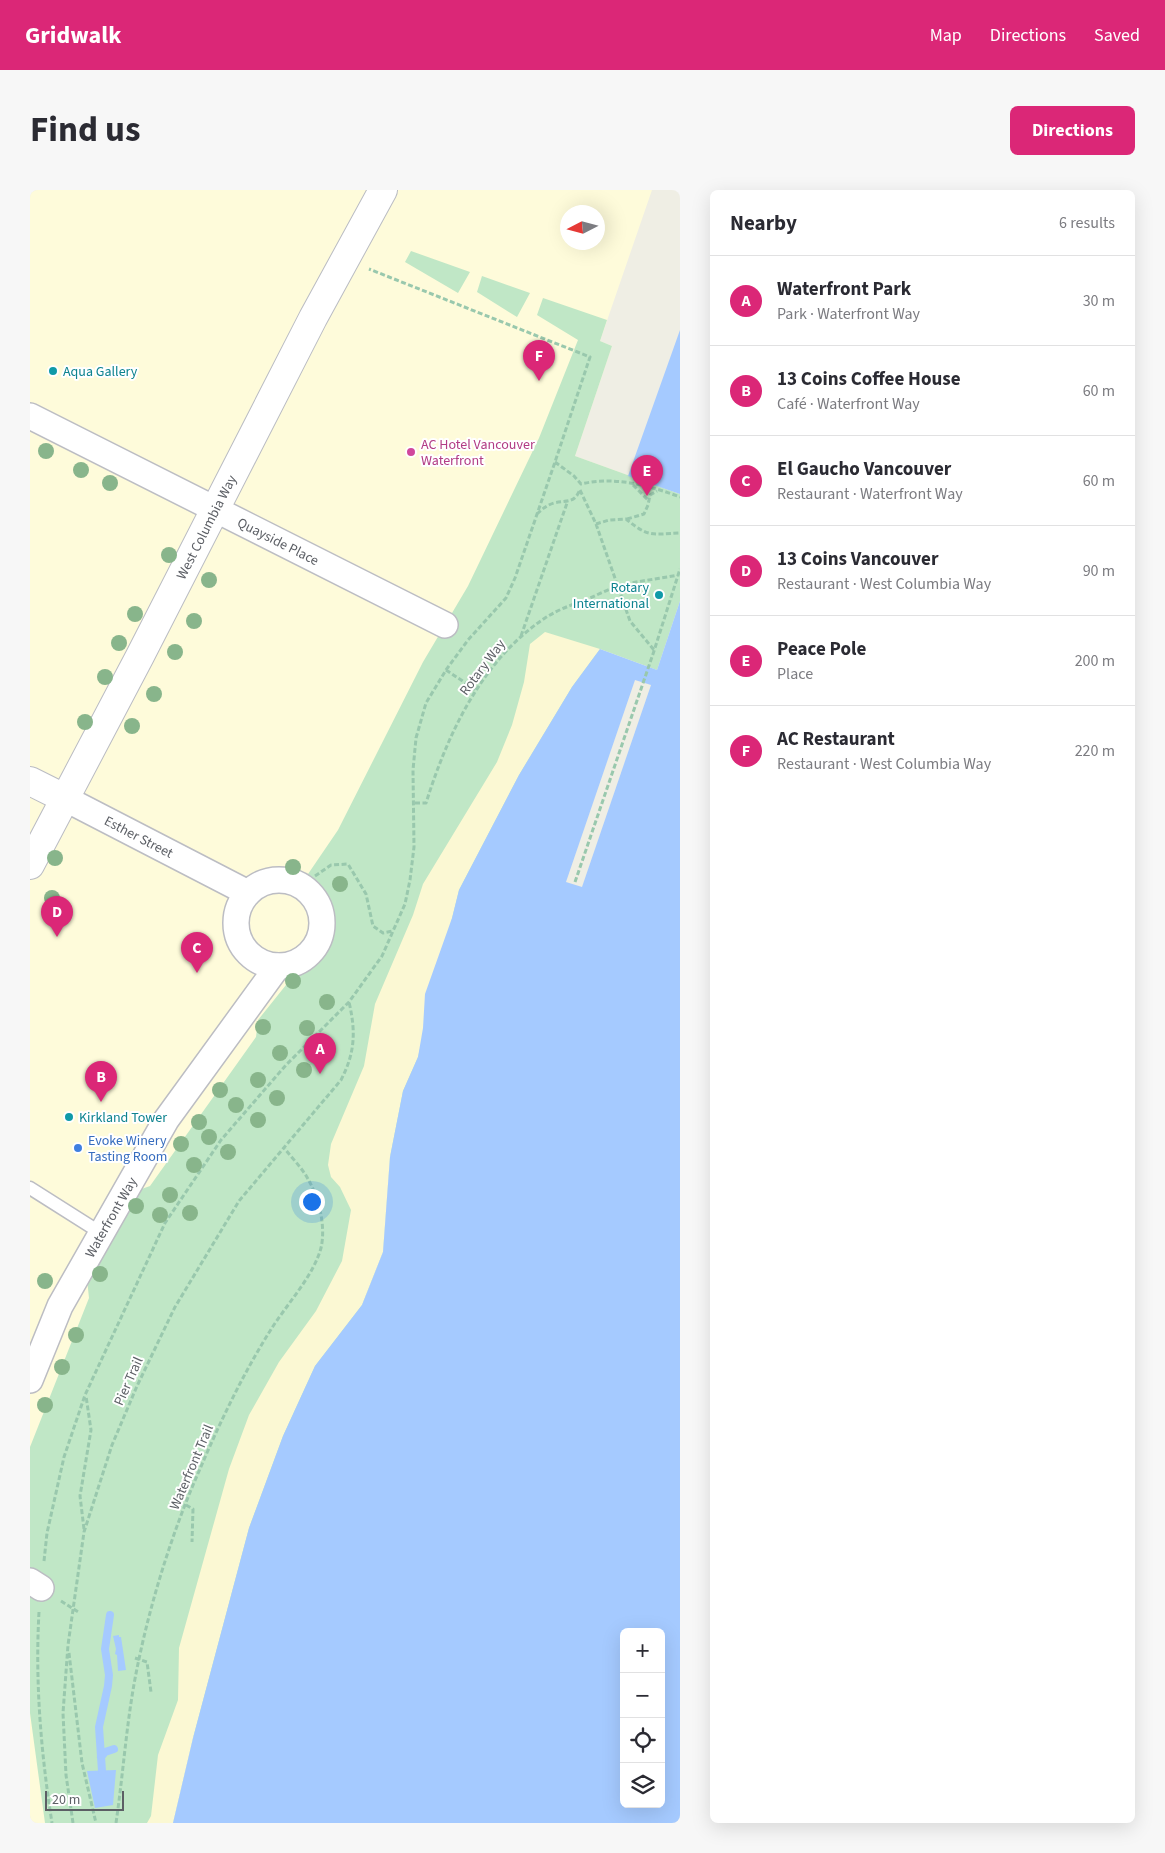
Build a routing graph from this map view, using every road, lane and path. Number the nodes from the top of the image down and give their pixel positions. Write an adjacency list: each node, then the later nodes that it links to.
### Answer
1 (383, 190): 2 (street, West Columbia Way)
2 (345, 259): 4 (path); 12 (street, West Columbia Way)
3 (30, 416): 12 (street, Quayside Place)
4 (555, 462): 5 (path); 13 (path)
5 (581, 484): 6 (path); 7 (path)
6 (633, 484): 8 (path); 10 (path)
7 (580, 490): 11 (path); 15 (path)
8 (661, 490): 9 (path); 10 (path)
9 (680, 497)
10 (648, 500): 14 (path)
11 (567, 502): 13 (path); 21 (path)
12 (214, 510): 20 (street, Quayside Place); 26 (street, West Columbia Way)
13 (536, 514): 23 (path)
14 (626, 519): 15 (path); 16 (path)
15 (596, 524): 19 (path)
16 (680, 533)
17 (680, 569): 18 (path)
18 (678, 575): 19 (path, Rotary Way); 22 (path)
19 (618, 586): 21 (path, Rotary Way); 22 (path)
20 (445, 625)
21 (521, 637): 24 (path, Rotary Way)
22 (654, 651): 30 (path)
23 (446, 670): 24 (path); 27 (path)
24 (476, 690): 27 (path, Rotary Way)
25 (30, 781): 26 (street, Esther Street)
26 (66, 799): 28 (street, West Columbia Way); 31 (street, Esther Street)
27 (415, 803): 32 (path)
28 (30, 865)
29 (315, 876): 32 (path)
30 (575, 882)
31 (248, 893): 33 (street); 33 (street)
32 (393, 931): 34 (path)
33 (278, 966): 37 (street, Waterfront Way)
34 (349, 1002): 35 (path, Pier Trail); 39 (path)
35 (285, 1149): 40 (path, Waterfront Trail); 41 (path, Pier Trail)
36 (30, 1188): 37 (lane)
37 (101, 1232): 38 (street, Waterfront Way)
38 (30, 1380)
39 (85, 1395): 41 (path); 43 (path)
40 (186, 1505): 42 (path); 47 (path, Waterfront Trail)
41 (84, 1532): 44 (path, Pier Trail)
42 (192, 1542)
43 (36, 1585): 49 (path)
44 (72, 1608): 45 (path); 46 (path, Pier Trail)
45 (80, 1613)
46 (68, 1644): 50 (path, Pier Trail); 51 (path)
47 (137, 1659): 48 (path); 52 (path, Waterfront Trail)
48 (151, 1692)
49 (52, 1823)
50 (72, 1823)
51 (96, 1823)
52 (116, 1823)

